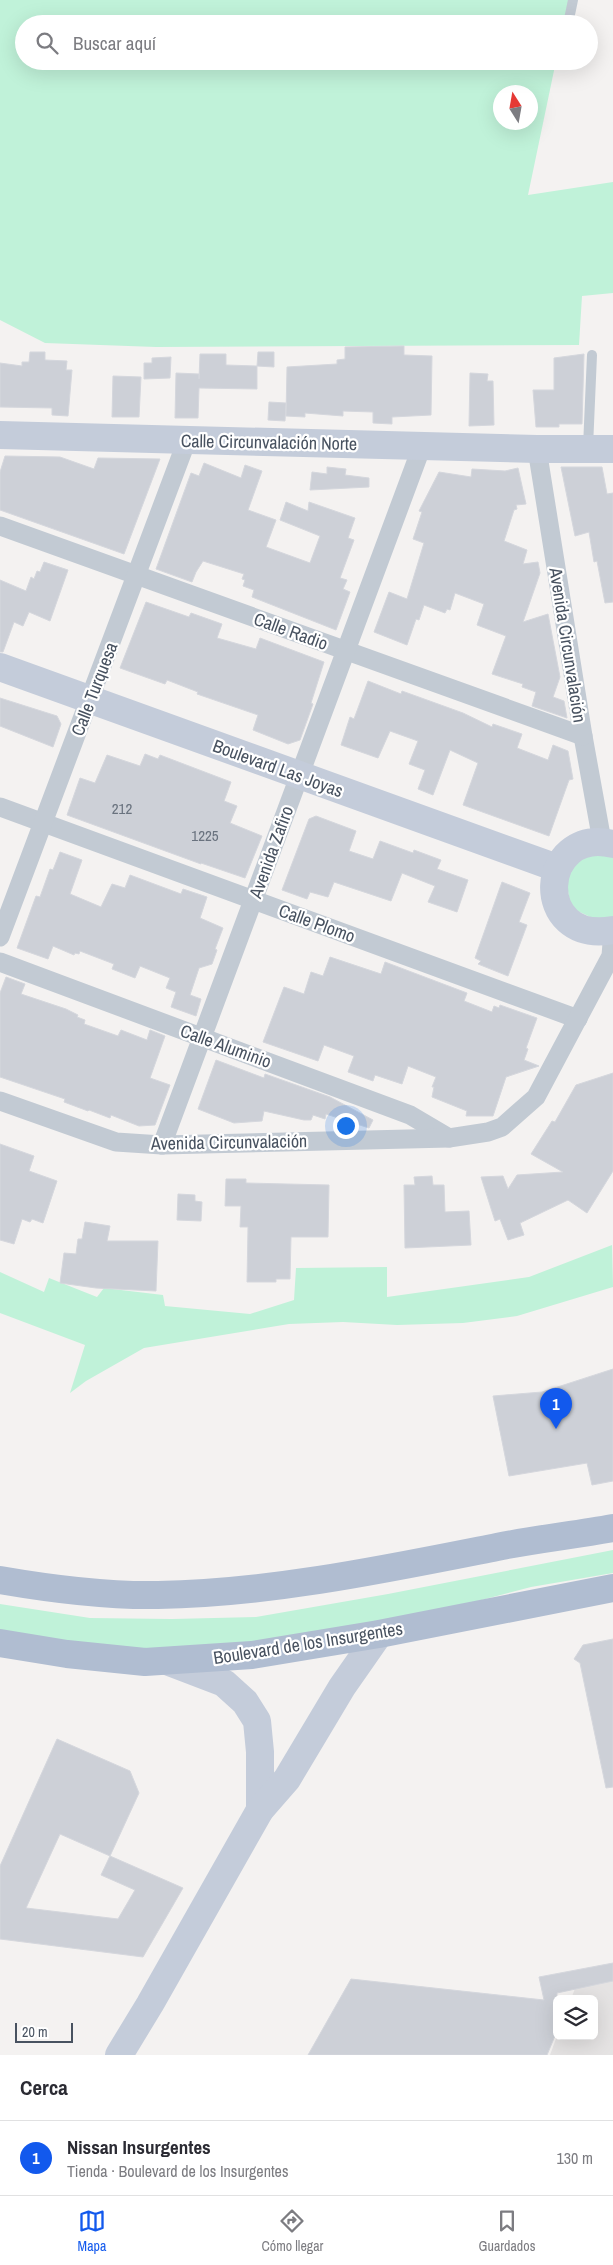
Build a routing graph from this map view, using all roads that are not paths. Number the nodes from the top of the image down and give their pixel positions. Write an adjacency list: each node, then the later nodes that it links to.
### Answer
1 (573, 0): 2 (lane)
2 (570, 15)
3 (592, 355): 7 (lane)
4 (0, 435): 5 (street, Calle Circunvalación Norte)
5 (187, 440): 6 (street, Calle Circunvalación Norte); 10 (street, Calle Turquesa)
6 (422, 446): 8 (street, Calle Circunvalación Norte); 11 (street, Avenida Zafiro)
7 (600, 448): 8 (street, Calle Circunvalación Norte)
8 (537, 449): 14 (street, Avenida Circunvalación)
9 (0, 526): 10 (street, Calle Radio)
10 (136, 575): 11 (street, Calle Radio); 13 (street, Calle Turquesa)
11 (345, 650): 14 (street, Calle Radio); 15 (street, Avenida Zafiro)
12 (0, 667): 13 (street, Boulevard Las Joyas)
13 (90, 699): 15 (street, Boulevard Las Joyas); 17 (street, Calle Turquesa)
14 (582, 736): 18 (street, Avenida Circunvalación)
15 (299, 775): 19 (street, Boulevard Las Joyas); 20 (street, Avenida Zafiro)
16 (0, 807): 17 (street, Calle Plomo)
17 (43, 822): 20 (street, Calle Plomo); 22 (street, Calle Turquesa)
18 (608, 843): 19 (street)
19 (557, 868): 21 (street)
20 (253, 899): 24 (street, Calle Plomo); 25 (street, Avenida Zafiro)
21 (613, 930): 24 (street, Avenida Circunvalación)
22 (0, 937)
23 (0, 962): 25 (street, Calle Aluminio)
24 (578, 1019): 27 (street, Avenida Circunvalación)
25 (202, 1037): 27 (street, Calle Aluminio); 28 (street, Avenida Zafiro)
26 (0, 1101): 28 (street, Avenida Circunvalación)
27 (449, 1138): 28 (street, Avenida Circunvalación)
28 (162, 1145)
29 (613, 1528): 30 (main road)
30 (0, 1580)
31 (613, 1584): 33 (main road)
32 (613, 1588): 33 (main road, Boulevard de los Insurgentes)
33 (576, 1596): 34 (main road, Boulevard de los Insurgentes)
34 (380, 1634): 36 (main road, Boulevard de los Insurgentes); 37 (street)
35 (0, 1644): 36 (main road, Boulevard de los Insurgentes)
36 (169, 1662): 37 (street)
37 (260, 1810): 38 (street)
38 (119, 2055)

